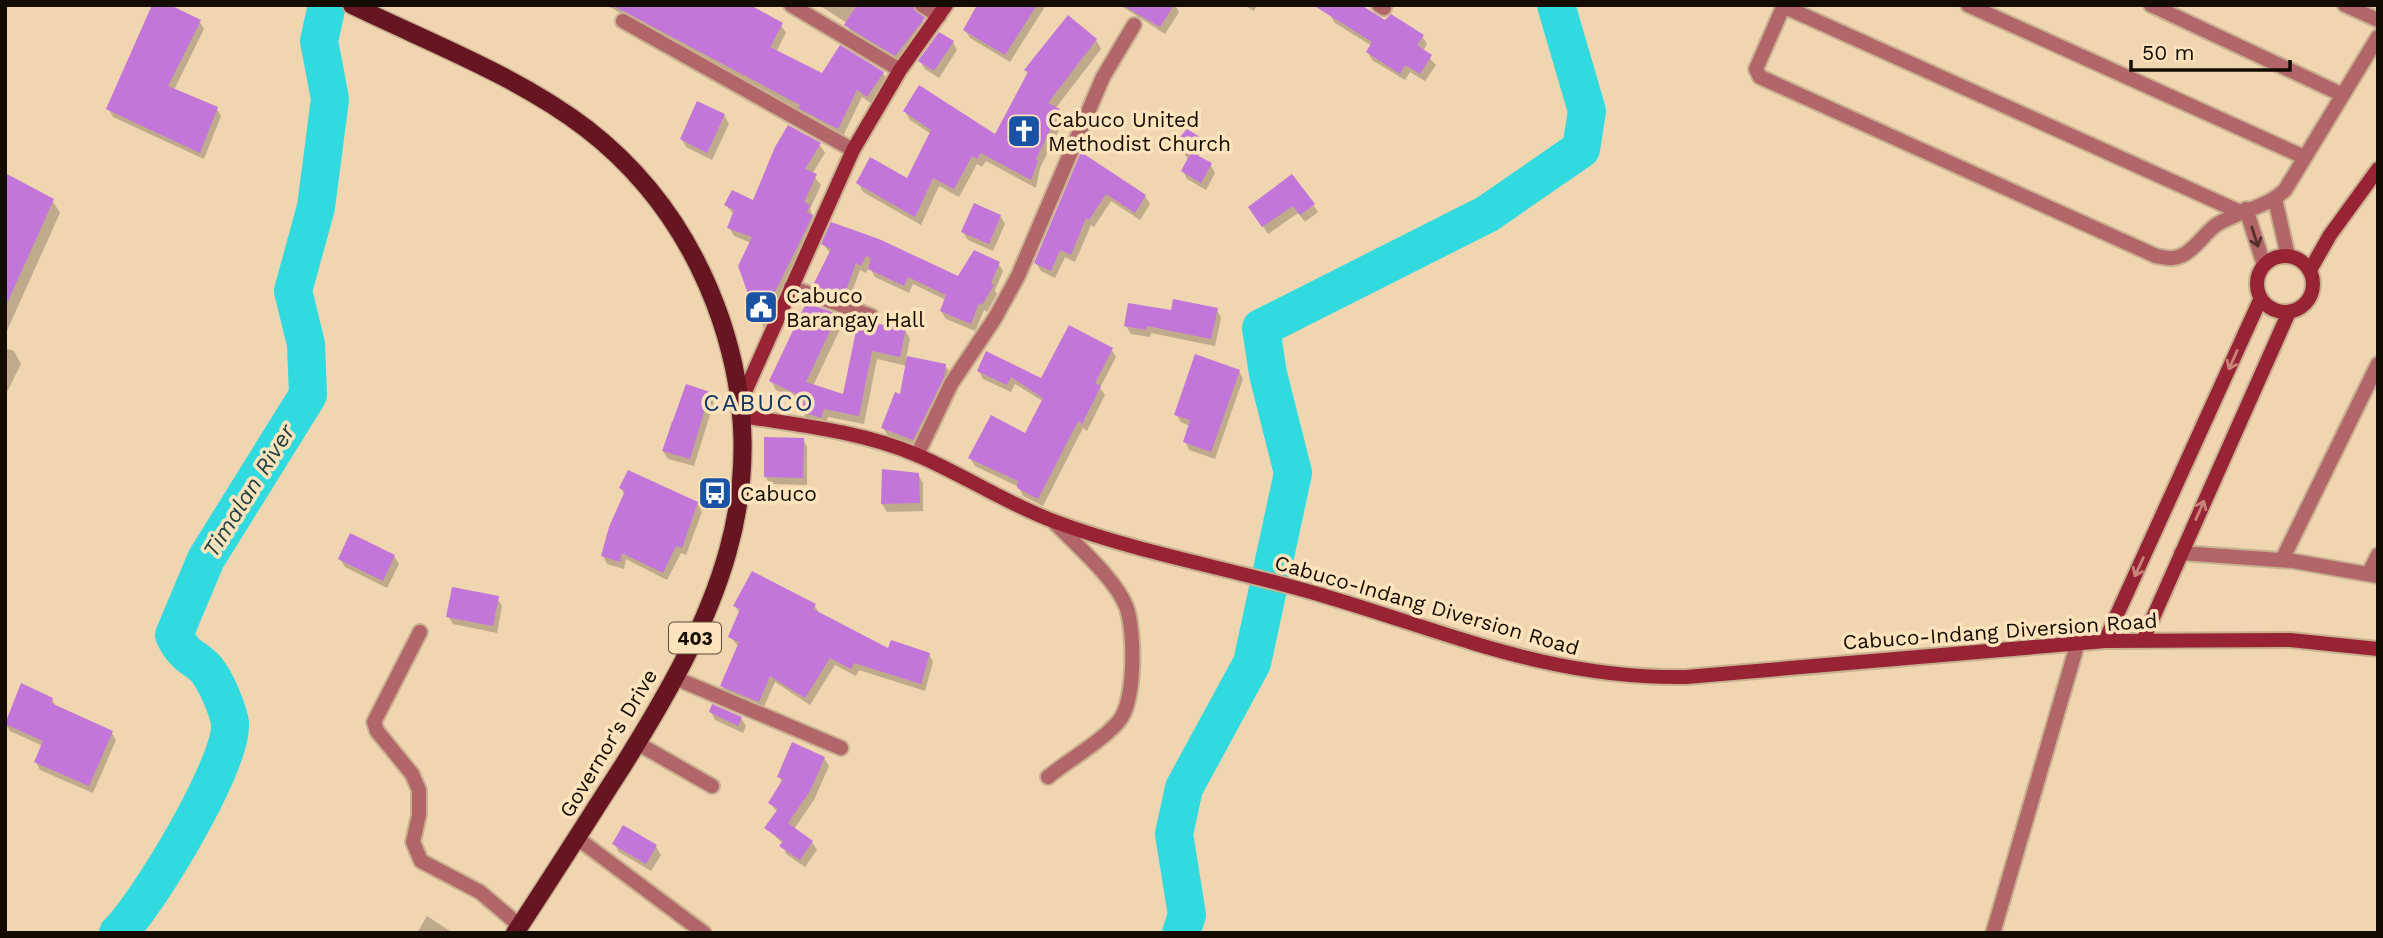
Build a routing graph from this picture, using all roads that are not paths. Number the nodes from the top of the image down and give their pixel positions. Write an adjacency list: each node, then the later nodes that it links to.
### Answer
1 (352, 5): 29 (main road, Governor's Drive / 403)
2 (791, 5): 13 (street)
3 (922, 5): 8 (street)
4 (1968, 5): 16 (street)
5 (2151, 5): 14 (street)
6 (2345, 5): 9 (street)
7 (1784, 6): 19 (street); 19 (street)
8 (943, 11): 13 (main road)
9 (2378, 20)
10 (623, 21): 15 (street)
11 (1134, 25): 30 (street)
12 (2378, 37): 14 (street)
13 (900, 70): 15 (main road)
14 (2343, 95): 16 (street)
15 (853, 150): 24 (main road)
16 (2304, 157): 18 (street)
17 (2378, 169): 20 (main road)
18 (2275, 199): 19 (street); 21 (street)
19 (2243, 211): 22 (street, one-way to 22)
20 (2330, 235): 21 (main road); 23 (main road)
21 (2292, 257): 22 (main road); 23 (main road)
22 (2264, 265): 25 (main road)
23 (2310, 271): 26 (main road)
24 (791, 287): 27 (street); 29 (main road)
25 (2261, 298): 26 (main road); 38 (main road, one-way to 38)
26 (2289, 312): 32 (main road, one-way to 26)
27 (871, 316)
28 (2378, 364): 34 (street)
29 (741, 410): 30 (main road, Cabuco-Indang Diversion Road); 41 (main road, Governor's Drive / 403)
30 (917, 455): 31 (main road, Cabuco-Indang Diversion Road)
31 (1053, 521): 39 (main road, Cabuco-Indang Diversion Road); 44 (street)
32 (2181, 553): 34 (street); 37 (main road)
33 (2378, 555): 35 (street)
34 (2282, 560): 35 (street)
35 (2373, 575)
36 (420, 632): 47 (street)
37 (2143, 640): 38 (main road, Cabuco-Indang Diversion Road); 40 (main road, Cabuco-Indang Diversion Road)
38 (2105, 641): 39 (main road, Cabuco-Indang Diversion Road)
39 (2078, 642): 49 (street)
40 (2378, 649)
41 (675, 678): 42 (main road, Governor's Drive / 403); 43 (street)
42 (637, 743): 45 (street); 46 (main road, Governor's Drive / 403)
43 (841, 748)
44 (1048, 777)
45 (712, 786)
46 (577, 838): 47 (main road, Governor's Drive / 403); 48 (street)
47 (517, 929)
48 (704, 933)
49 (1993, 933)

